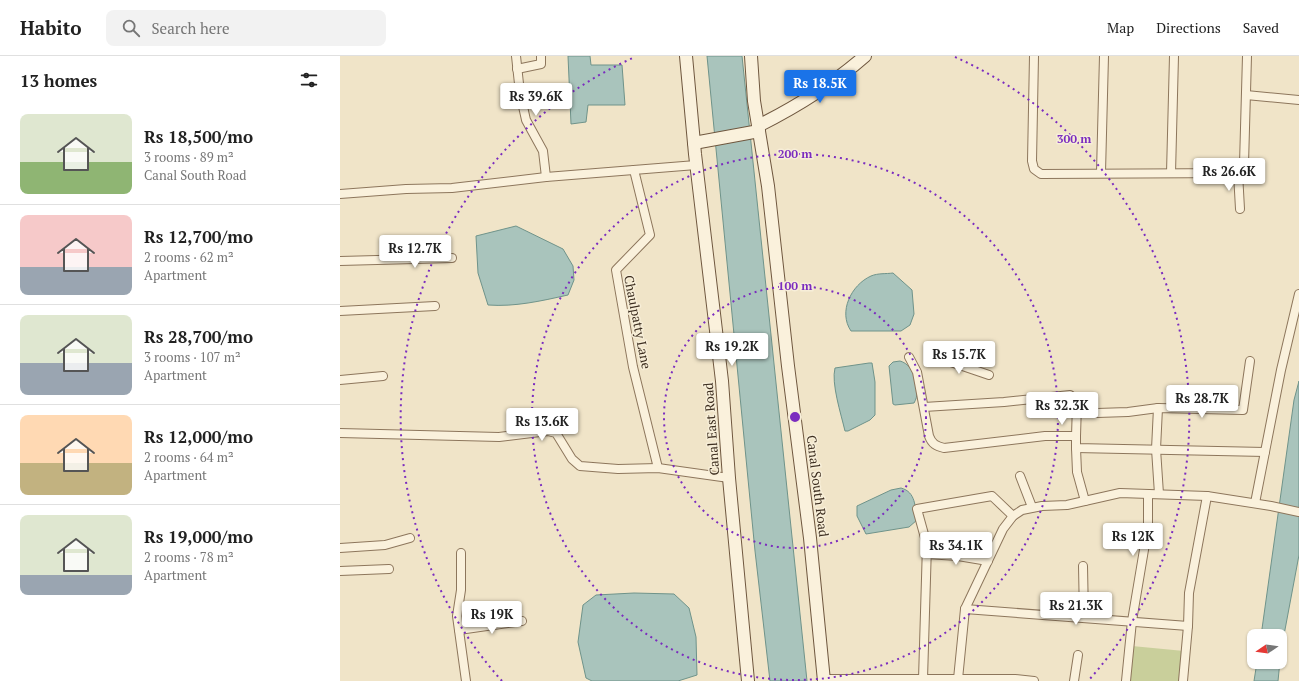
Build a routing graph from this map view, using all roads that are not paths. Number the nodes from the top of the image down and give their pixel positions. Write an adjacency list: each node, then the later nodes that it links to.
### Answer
1 (516, 56): 10 (street)
2 (541, 56): 10 (street)
3 (686, 56): 14 (street, Canal East Road)
4 (751, 56): 13 (street, Canal South Road)
5 (865, 56): 13 (street)
6 (1034, 56): 17 (street)
7 (1104, 56): 17 (street)
8 (1174, 56): 18 (street)
9 (1247, 56): 11 (street)
10 (517, 69): 20 (street)
11 (1246, 95): 12 (street); 19 (street)
12 (1299, 100)
13 (757, 130): 14 (street); 69 (street, Canal South Road)
14 (699, 142): 15 (street, Canal East Road)
15 (696, 165): 16 (street); 44 (street, Canal East Road)
16 (634, 170): 20 (street); 42 (street, Chaulpatty Lane)
17 (1101, 172): 18 (street)
18 (1171, 173): 19 (street)
19 (1238, 173): 22 (street)
20 (546, 176): 21 (street)
21 (340, 194)
22 (1240, 210)
23 (452, 258): 24 (street)
24 (340, 261)
25 (1299, 294): 41 (street)
26 (435, 306): 27 (street)
27 (340, 311)
28 (909, 356): 34 (street)
29 (936, 356): 31 (street)
30 (1250, 361): 35 (street)
31 (989, 375)
32 (383, 376): 33 (street)
33 (340, 380)
34 (924, 407): 38 (street); 38 (street)
35 (1158, 408): 36 (street); 40 (street)
36 (1097, 413)
37 (340, 433): 42 (street)
38 (1076, 436): 39 (street)
39 (1076, 448): 40 (street); 48 (street)
40 (1156, 449): 41 (street); 46 (street)
41 (1265, 452): 49 (street)
42 (658, 468): 44 (street)
43 (1020, 476): 50 (street)
44 (729, 478): 73 (street, Canal East Road)
45 (1148, 494): 46 (street); 48 (street); 64 (street)
46 (1159, 494): 47 (street)
47 (1207, 496): 49 (street); 65 (street)
48 (1085, 501): 50 (street)
49 (1255, 503): 51 (street)
50 (1032, 507): 52 (street)
51 (1299, 512)
52 (1013, 516): 56 (street); 57 (street)
53 (410, 538): 54 (street)
54 (340, 548)
55 (461, 553): 66 (street)
56 (926, 554): 57 (street); 70 (street)
57 (988, 561): 61 (street)
58 (1083, 566): 62 (street)
59 (389, 569): 60 (street)
60 (340, 571)
61 (965, 608): 62 (street); 68 (street)
62 (1084, 617): 64 (street)
63 (522, 621): 66 (street)
64 (1132, 621): 65 (street); 76 (street)
65 (1188, 626): 77 (street)
66 (459, 630): 72 (street)
67 (1078, 655): 75 (street)
68 (958, 679): 70 (street); 71 (street)
69 (824, 680): 70 (street)
70 (919, 680)
71 (1024, 680): 74 (street)
72 (466, 681)
73 (748, 681)
74 (1034, 681)
75 (1074, 681)
76 (1126, 681)
77 (1183, 681)

